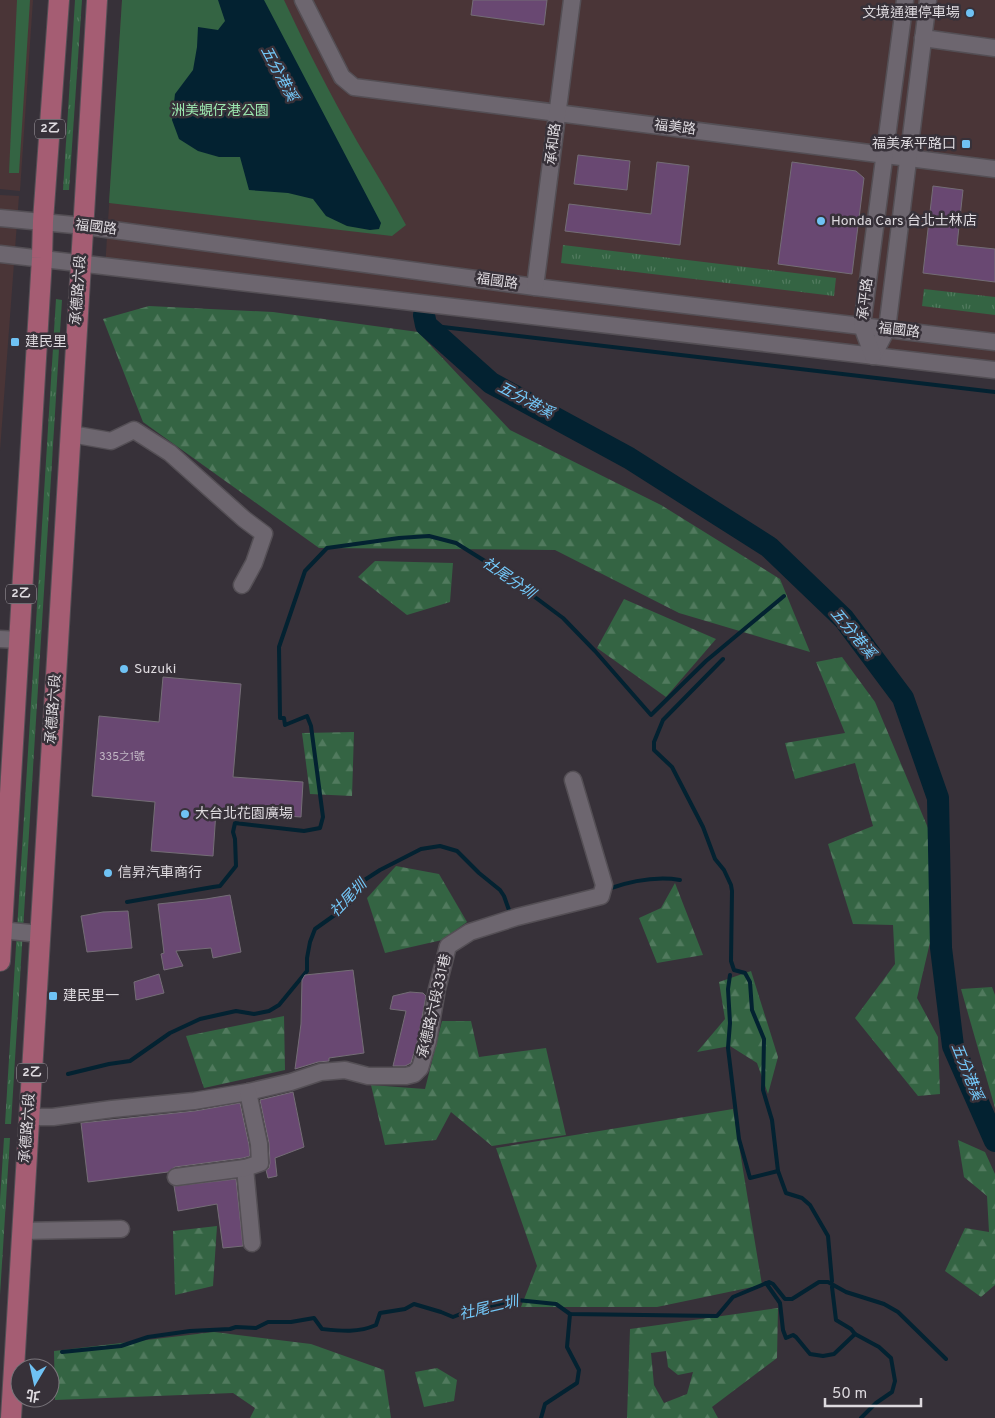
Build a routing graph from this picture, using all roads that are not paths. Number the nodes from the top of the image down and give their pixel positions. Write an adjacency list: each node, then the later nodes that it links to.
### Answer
1 (58, 0): 14 (main road, 2乙)
2 (98, 0): 15 (main road, 承德路六段 / 2乙)
3 (303, 0): 9 (street, 福美路)
4 (572, 0): 9 (street, 承和路)
5 (905, 0): 10 (street, 承平路)
6 (928, 0): 7 (street, 承平路)
7 (923, 38): 8 (street); 11 (street, 承平路)
8 (995, 48)
9 (558, 113): 10 (street, 福美路); 19 (street, 承和路)
10 (885, 154): 11 (street, 福美路); 20 (street, 承平路)
11 (908, 157): 12 (street, 福美路); 21 (street, 承平路)
12 (995, 169)
13 (0, 218): 14 (street, 福國路)
14 (43, 221): 15 (street, 福國路); 17 (main road, 2乙)
15 (84, 226): 18 (main road, 承德路六段 / 2乙); 19 (street, 福國路)
16 (0, 254): 17 (street, 福國路)
17 (42, 258): 18 (street, 福國路); 27 (main road, 2乙)
18 (81, 263): 23 (street, 福國路); 25 (main road, 承德路六段 / 2乙)
19 (535, 287): 20 (street, 福國路)
20 (862, 326): 21 (street, 福國路); 23 (street, 承平路)
21 (887, 329): 22 (street, 福國路); 23 (street, 承平路)
22 (995, 342)
23 (873, 356): 24 (street, 福國路)
24 (995, 370)
25 (71, 434): 26 (street); 30 (main road, 承德路六段 / 2乙)
26 (242, 585)
27 (9, 640): 29 (main road, 2乙)
28 (573, 780): 32 (street, 承德路六段331巷)
29 (1, 930): 30 (street); 31 (main road, 2乙)
30 (40, 934): 33 (main road, 承德路六段 / 2乙)
31 (0, 961)
32 (248, 1092): 33 (street, 承德路六段331巷); 34 (street)
33 (29, 1118): 37 (main road, 承德路六段 / 2乙)
34 (245, 1168): 35 (street); 38 (street)
35 (176, 1177)
36 (121, 1229): 37 (street)
37 (22, 1231): 39 (main road, 承德路六段 / 2乙)
38 (252, 1243)
39 (11, 1418)

